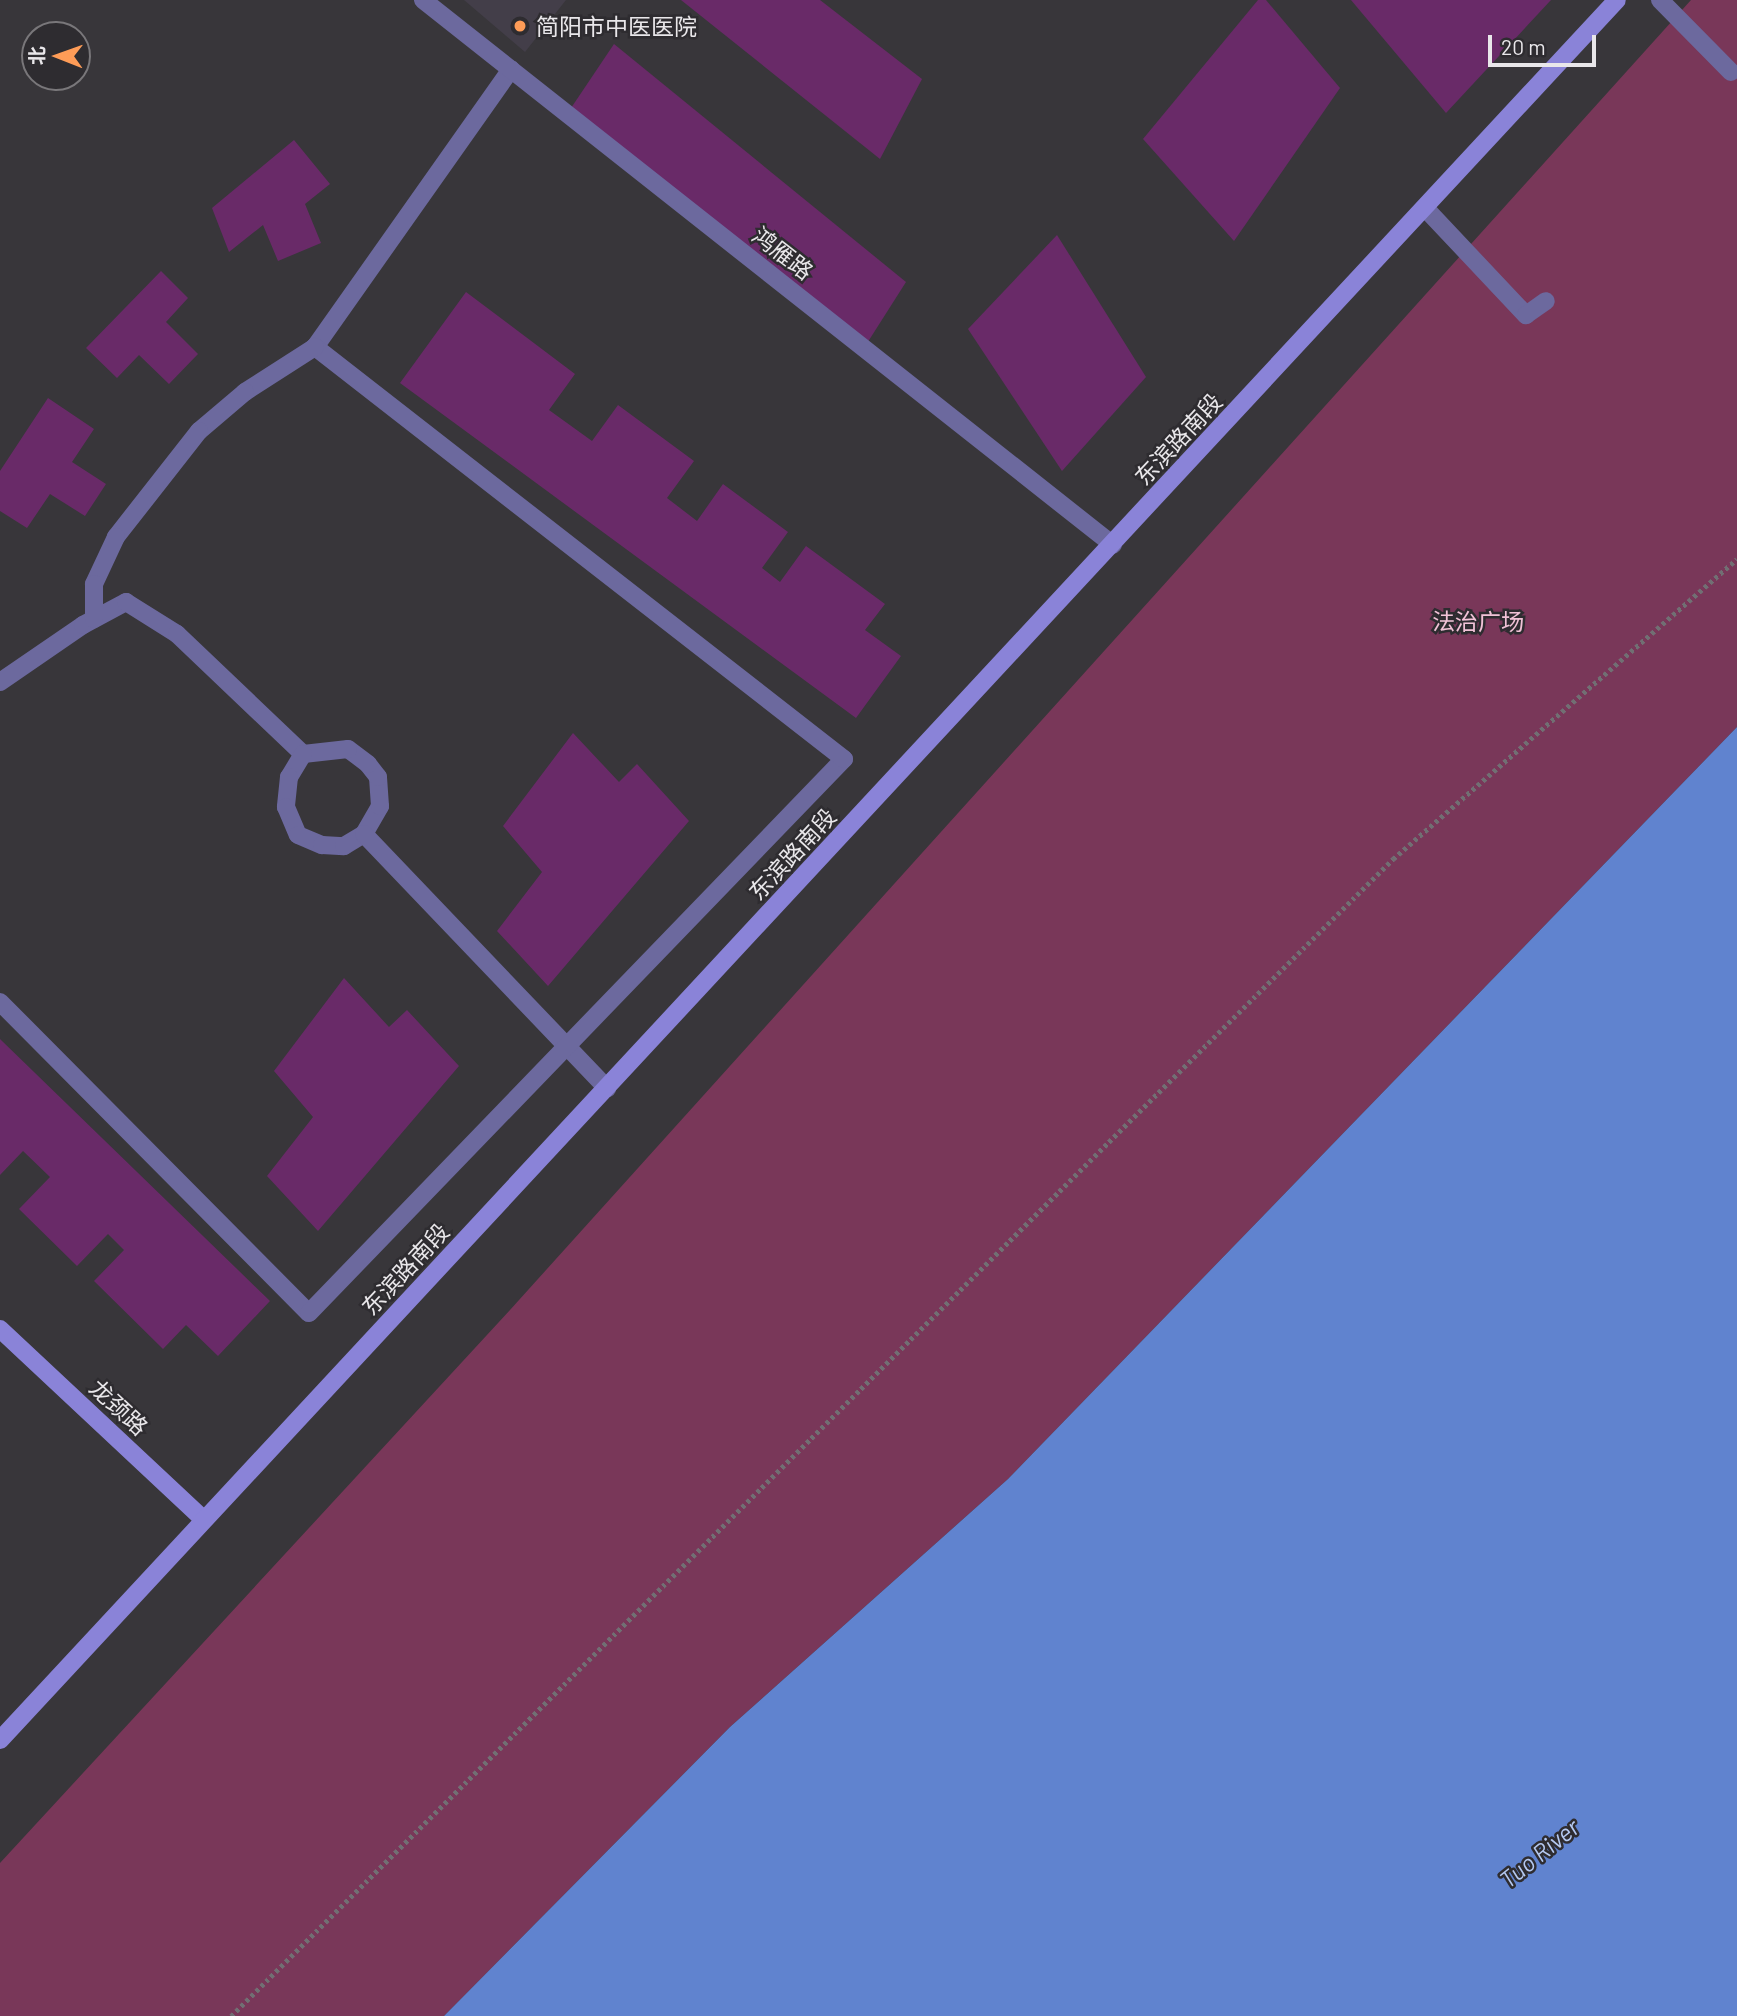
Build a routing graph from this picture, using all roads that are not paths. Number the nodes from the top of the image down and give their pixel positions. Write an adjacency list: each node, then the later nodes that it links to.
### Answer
1 (423, 0): 4 (street, 鸿雁路)
2 (1617, 0): 6 (main road, 东滨路南段)
3 (1660, 0): 5 (street)
4 (511, 69): 8 (street); 9 (street, 鸿雁路)
5 (1731, 72)
6 (1426, 209): 7 (street); 9 (main road, 东滨路南段)
7 (1546, 301)
8 (315, 347): 10 (street); 15 (street)
9 (1113, 545): 16 (main road, 东滨路南段)
10 (94, 619): 11 (street); 12 (street)
11 (0, 682)
12 (303, 754): 13 (street); 13 (street)
13 (364, 834): 15 (street)
14 (0, 1002): 15 (street)
15 (567, 1046): 16 (street)
16 (607, 1088): 18 (main road, 东滨路南段)
17 (0, 1329): 18 (main road, 龙颈路)
18 (204, 1520): 19 (main road, 东滨路南段)
19 (0, 1740)

